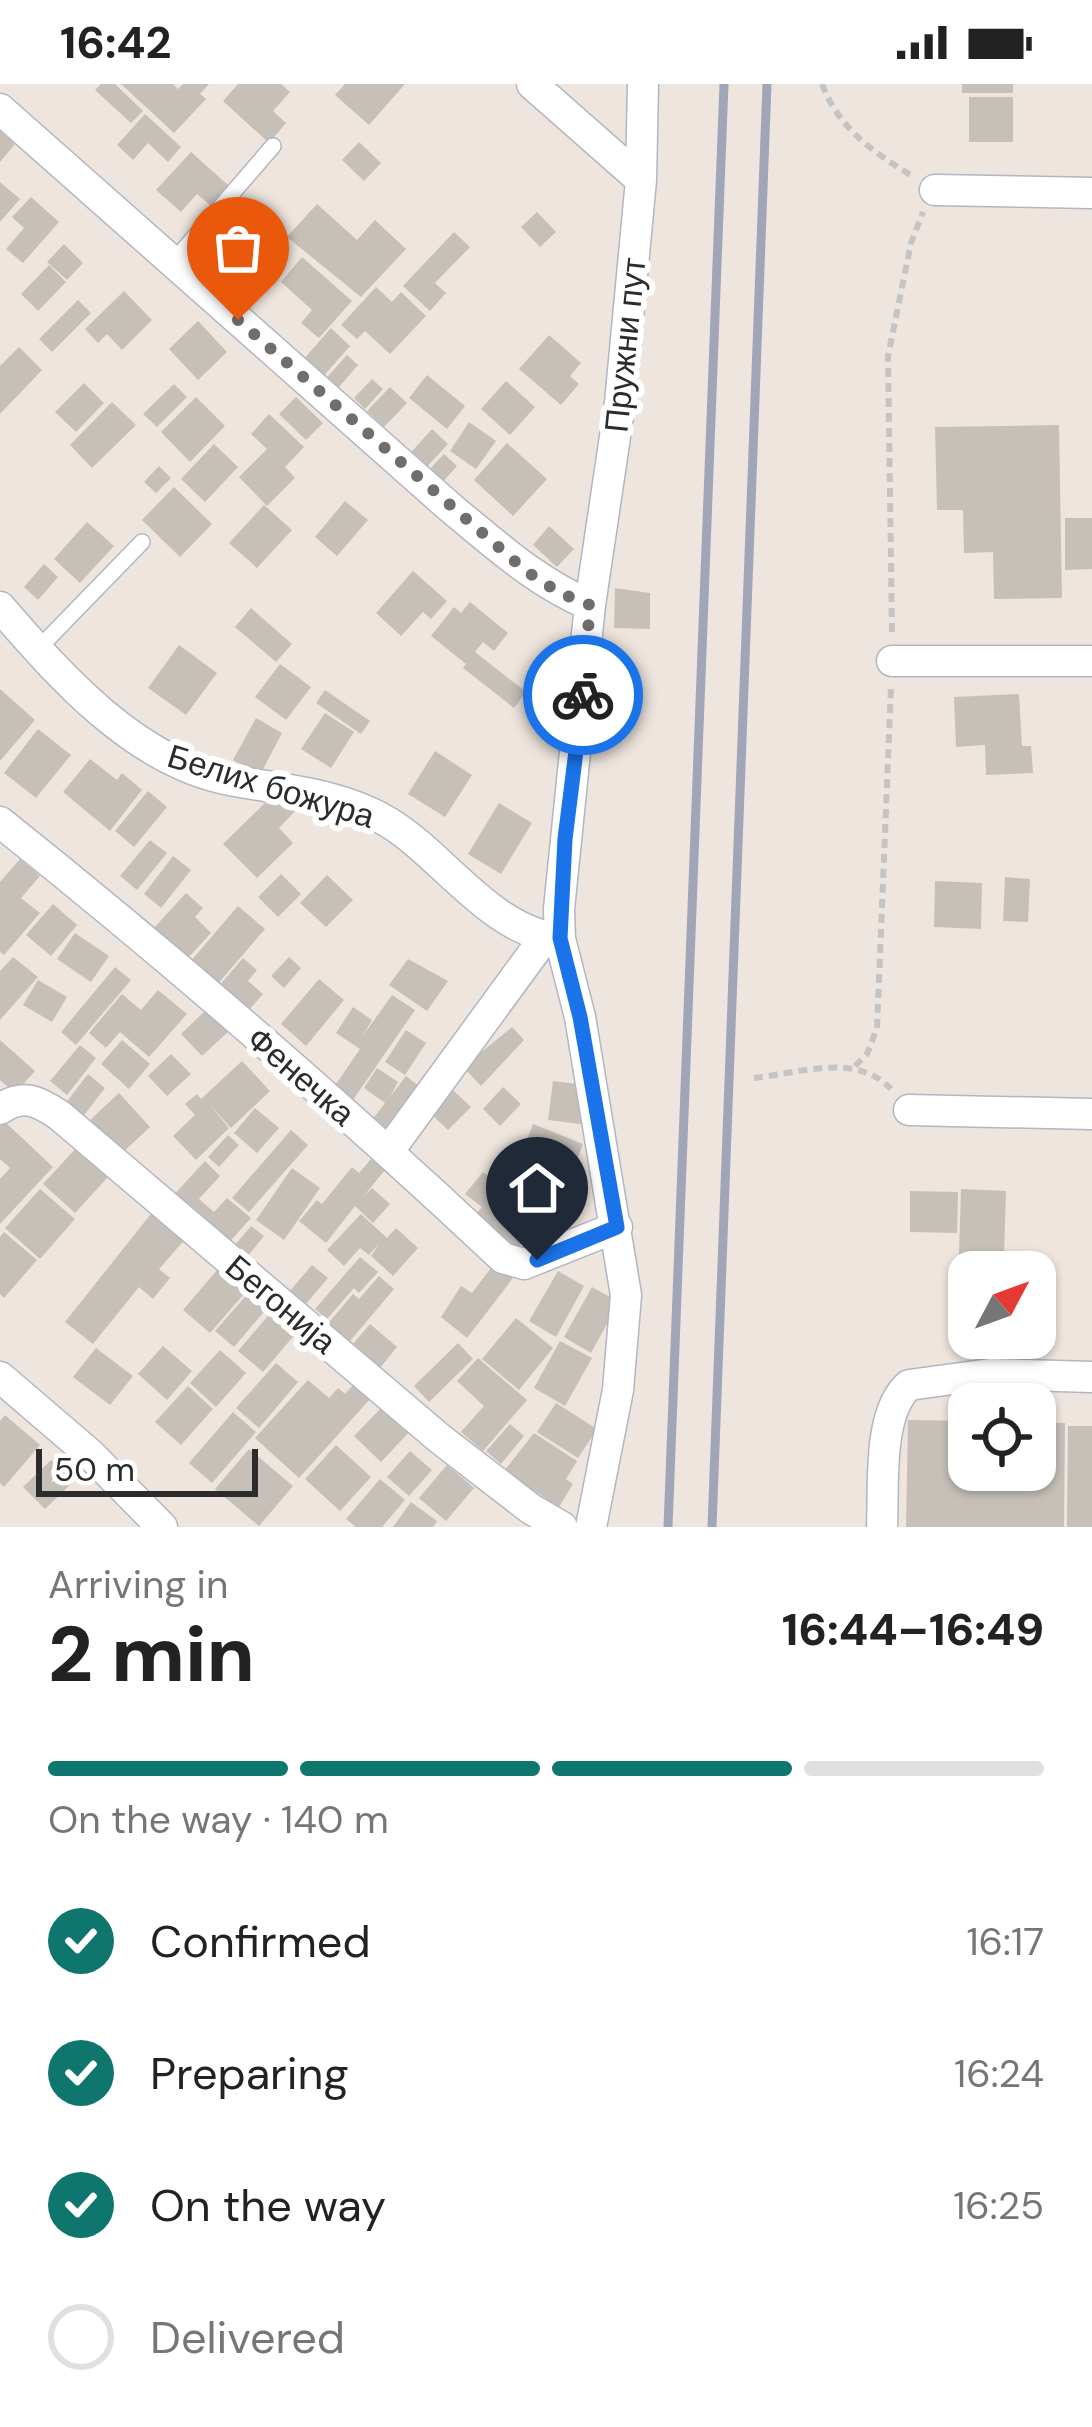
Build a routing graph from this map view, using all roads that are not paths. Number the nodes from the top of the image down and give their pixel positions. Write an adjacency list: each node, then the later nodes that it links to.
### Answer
1 (532, 84): 5 (street)
2 (643, 84): 5 (street, Пружни пут)
3 (0, 109): 8 (street)
4 (274, 146): 8 (lane)
5 (641, 180): 10 (street, Пружни пут)
6 (935, 190): 7 (street)
7 (1092, 193)
8 (173, 262): 10 (street)
9 (142, 542): 12 (lane)
10 (590, 605): 16 (street, Пружни пут)
11 (0, 607): 12 (street, Белих божура)
12 (38, 648): 16 (street, Белих божура)
13 (892, 661): 14 (street)
14 (1092, 661)
15 (0, 822): 20 (street, Фенечка)
16 (552, 938): 20 (street); 21 (street, Пружни пут)
17 (0, 1109): 25 (street, Бегонија)
18 (909, 1110): 19 (street)
19 (1092, 1114)
20 (388, 1152): 21 (street, Фенечка)
21 (617, 1227): 26 (street, Пружни пут)
22 (0, 1377): 24 (street)
23 (1092, 1377): 27 (street)
24 (162, 1527)
25 (562, 1527)
26 (591, 1527)
27 (882, 1527)

